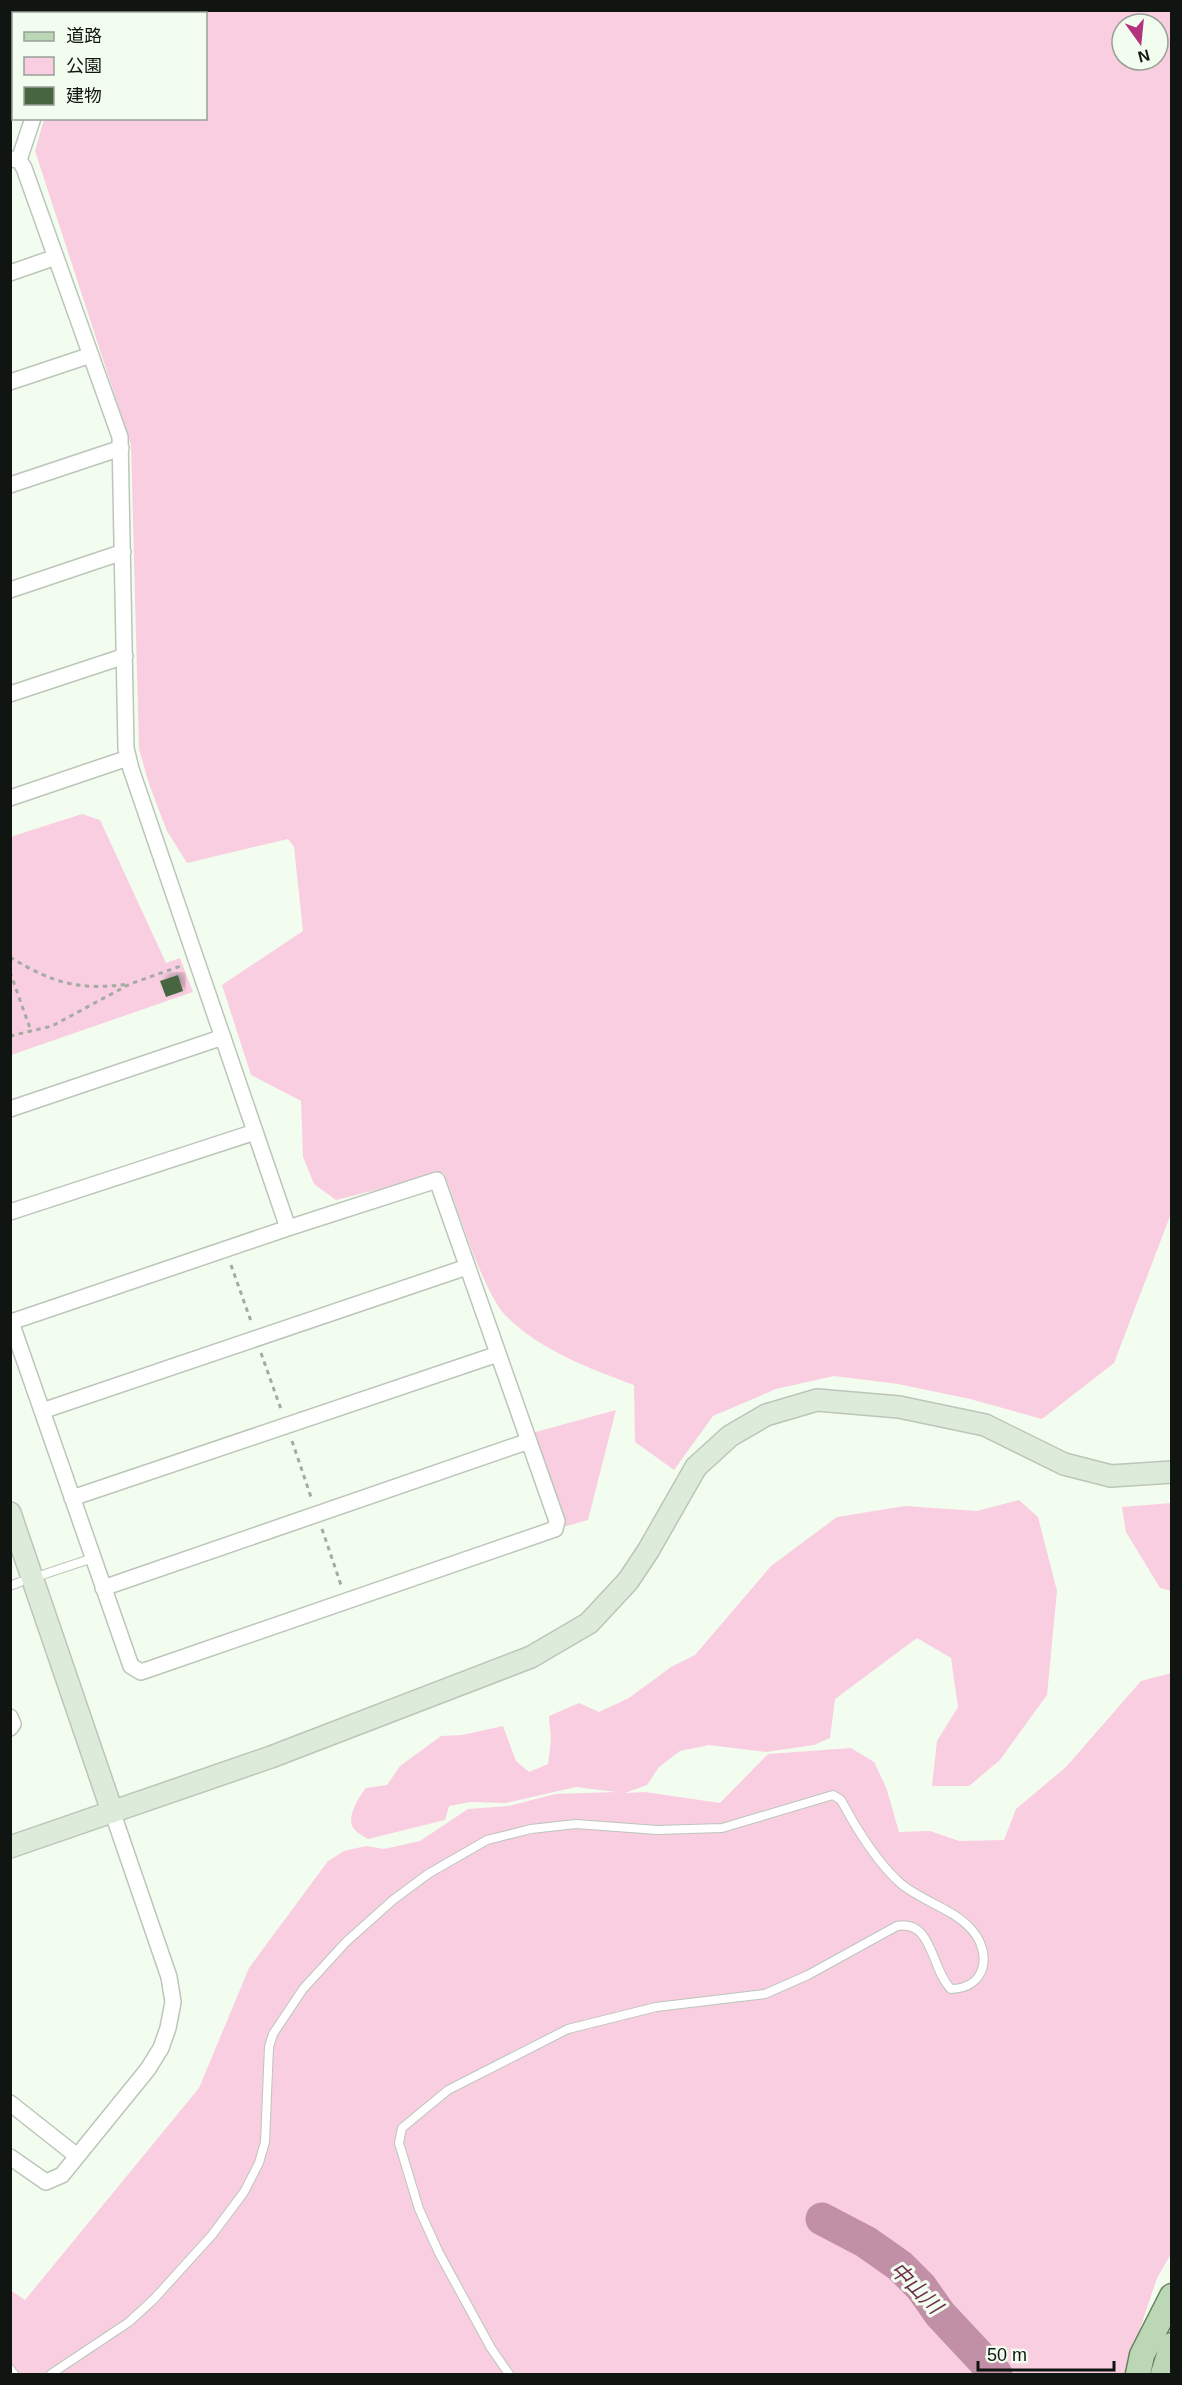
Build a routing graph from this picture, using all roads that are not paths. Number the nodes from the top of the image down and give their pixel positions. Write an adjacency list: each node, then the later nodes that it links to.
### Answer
1 (32, 120): 2 (street)
2 (15, 159): 3 (street)
3 (56, 257): 4 (street); 5 (street)
4 (10, 273)
5 (91, 355): 6 (street); 7 (street)
6 (10, 382)
7 (121, 448): 8 (street); 9 (street)
8 (10, 485)
9 (123, 552): 10 (street); 11 (street)
10 (10, 590)
11 (125, 656): 12 (street); 13 (street)
12 (10, 694)
13 (129, 758): 14 (street); 15 (street)
14 (10, 798)
15 (223, 1037): 16 (street); 17 (street)
16 (10, 1109)
17 (255, 1132): 18 (street); 19 (street)
18 (10, 1212)
19 (288, 1228): 20 (street); 21 (street)
20 (467, 1267): 22 (street); 23 (street)
21 (11, 1322): 23 (street)
22 (498, 1354): 24 (street); 26 (street)
23 (42, 1411): 26 (street)
24 (529, 1441): 32 (street); 32 (street)
25 (1172, 1472): 35 (street)
26 (72, 1498): 28 (street)
27 (10, 1513): 35 (street)
28 (93, 1558): 29 (lane); 32 (street)
29 (42, 1575)
30 (20, 1582): 31 (lane)
31 (10, 1586)
32 (103, 1588)
33 (10, 1717): 34 (street)
34 (10, 1728)
35 (112, 1811): 36 (street); 38 (street)
36 (10, 1848)
37 (10, 2103): 38 (street)
38 (77, 2156): 39 (street)
39 (10, 2157)
40 (1172, 2296): 46 (main road)
41 (1172, 2345): 47 (main road)
42 (10, 2369): 43 (lane)
43 (14, 2374)
44 (51, 2374): 45 (lane)
45 (509, 2374)
46 (1138, 2374)
47 (1162, 2374)

